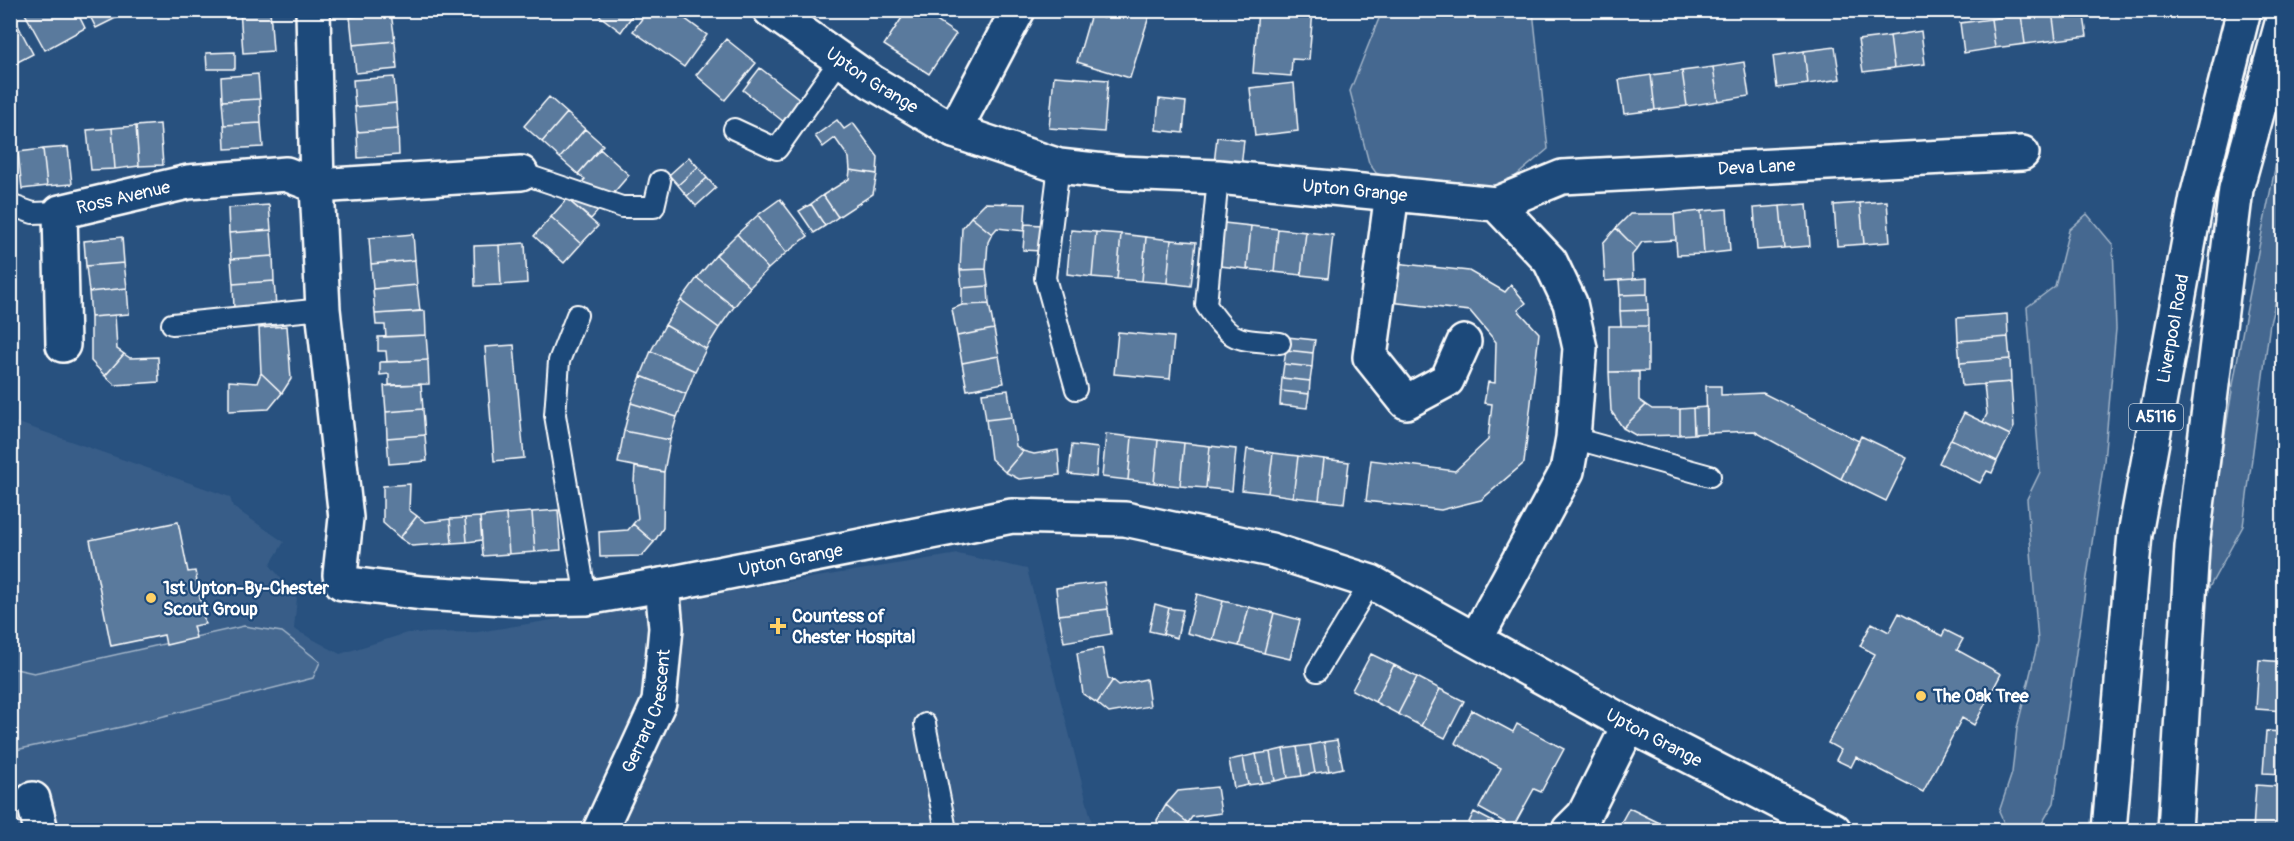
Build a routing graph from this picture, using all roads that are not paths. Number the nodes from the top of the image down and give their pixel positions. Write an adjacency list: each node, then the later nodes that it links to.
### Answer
1 (313, 10): 14 (main road)
2 (771, 10): 6 (main road, Upton Grange)
3 (1018, 10): 8 (main road)
4 (2244, 10): 41 (main road, Liverpool Road / A5116)
5 (2283, 16): 42 (main road, A5116)
6 (840, 60): 7 (lane); 8 (main road, Upton Grange)
7 (734, 129)
8 (954, 131): 10 (main road, Upton Grange)
9 (2022, 153): 16 (main road, Deva Lane)
10 (1059, 166): 12 (main road, Upton Grange); 25 (lane)
11 (521, 173): 13 (lane); 14 (main road, Ross Avenue)
12 (1218, 177): 15 (main road, Upton Grange); 23 (lane)
13 (660, 181)
14 (317, 186): 18 (main road, Ross Avenue); 19 (main road)
15 (1392, 193): 16 (main road, Upton Grange); 22 (main road)
16 (1496, 204): 26 (main road)
17 (10, 206): 18 (lane)
18 (60, 212): 24 (main road, Ross Avenue)
19 (323, 309): 21 (lane); 30 (main road, Upton Grange)
20 (577, 315): 30 (lane)
21 (172, 324)
22 (1464, 342)
23 (1280, 344)
24 (63, 345)
25 (1076, 389)
26 (1573, 438): 27 (lane); 31 (main road)
27 (1710, 476)
28 (1371, 582): 29 (main road, Upton Grange); 31 (main road, Upton Grange); 32 (lane)
29 (662, 585): 30 (main road, Upton Grange); 37 (main road, Gerrard Crescent)
30 (586, 598)
31 (1476, 639): 34 (main road, Upton Grange)
32 (1317, 671)
33 (925, 724): 38 (lane)
34 (1629, 725): 39 (main road); 40 (main road, Upton Grange)
35 (33, 799): 36 (main road)
36 (41, 831)
37 (600, 831)
38 (946, 831)
39 (1569, 831)
40 (1834, 831)
41 (2109, 831)
42 (2175, 831)

